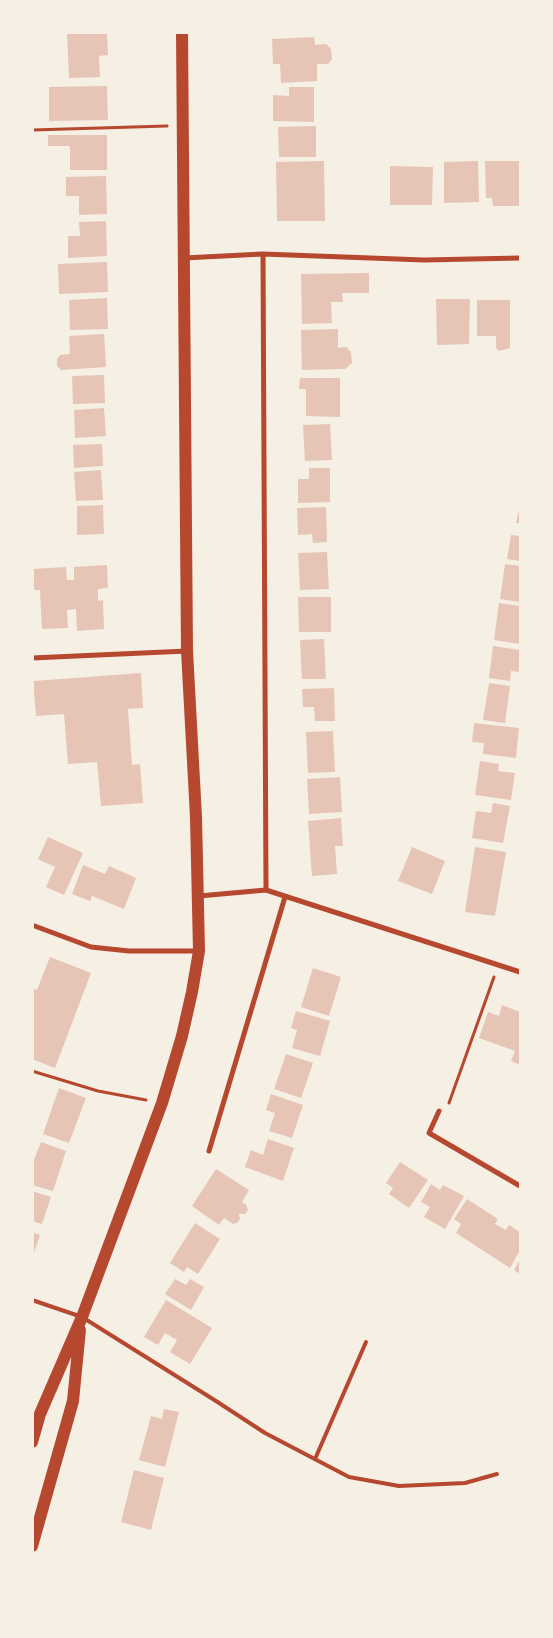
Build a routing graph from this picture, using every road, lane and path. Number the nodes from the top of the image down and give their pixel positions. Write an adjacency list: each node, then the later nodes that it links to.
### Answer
1 (182, 32): 2 (main road)
2 (183, 125): 3 (path); 5 (main road)
3 (32, 130)
4 (263, 254): 5 (street); 6 (street); 9 (street)
5 (183, 258): 7 (main road)
6 (520, 258)
7 (187, 651): 8 (street); 10 (main road)
8 (32, 658)
9 (266, 890): 10 (street); 11 (street)
10 (199, 896): 13 (main road)
11 (286, 897): 14 (street); 19 (street)
12 (32, 924): 13 (street)
13 (199, 951): 17 (main road)
14 (498, 965): 15 (street); 18 (path)
15 (520, 972)
16 (32, 1071): 17 (path)
17 (162, 1103): 22 (main road)
18 (439, 1111): 20 (street)
19 (209, 1152)
20 (520, 1186)
21 (32, 1300): 22 (lane)
22 (82, 1317): 24 (main road); 25 (lane); 27 (main road)
23 (366, 1342): 25 (lane)
24 (32, 1442)
25 (315, 1459): 26 (lane)
26 (497, 1474)
27 (32, 1546)

